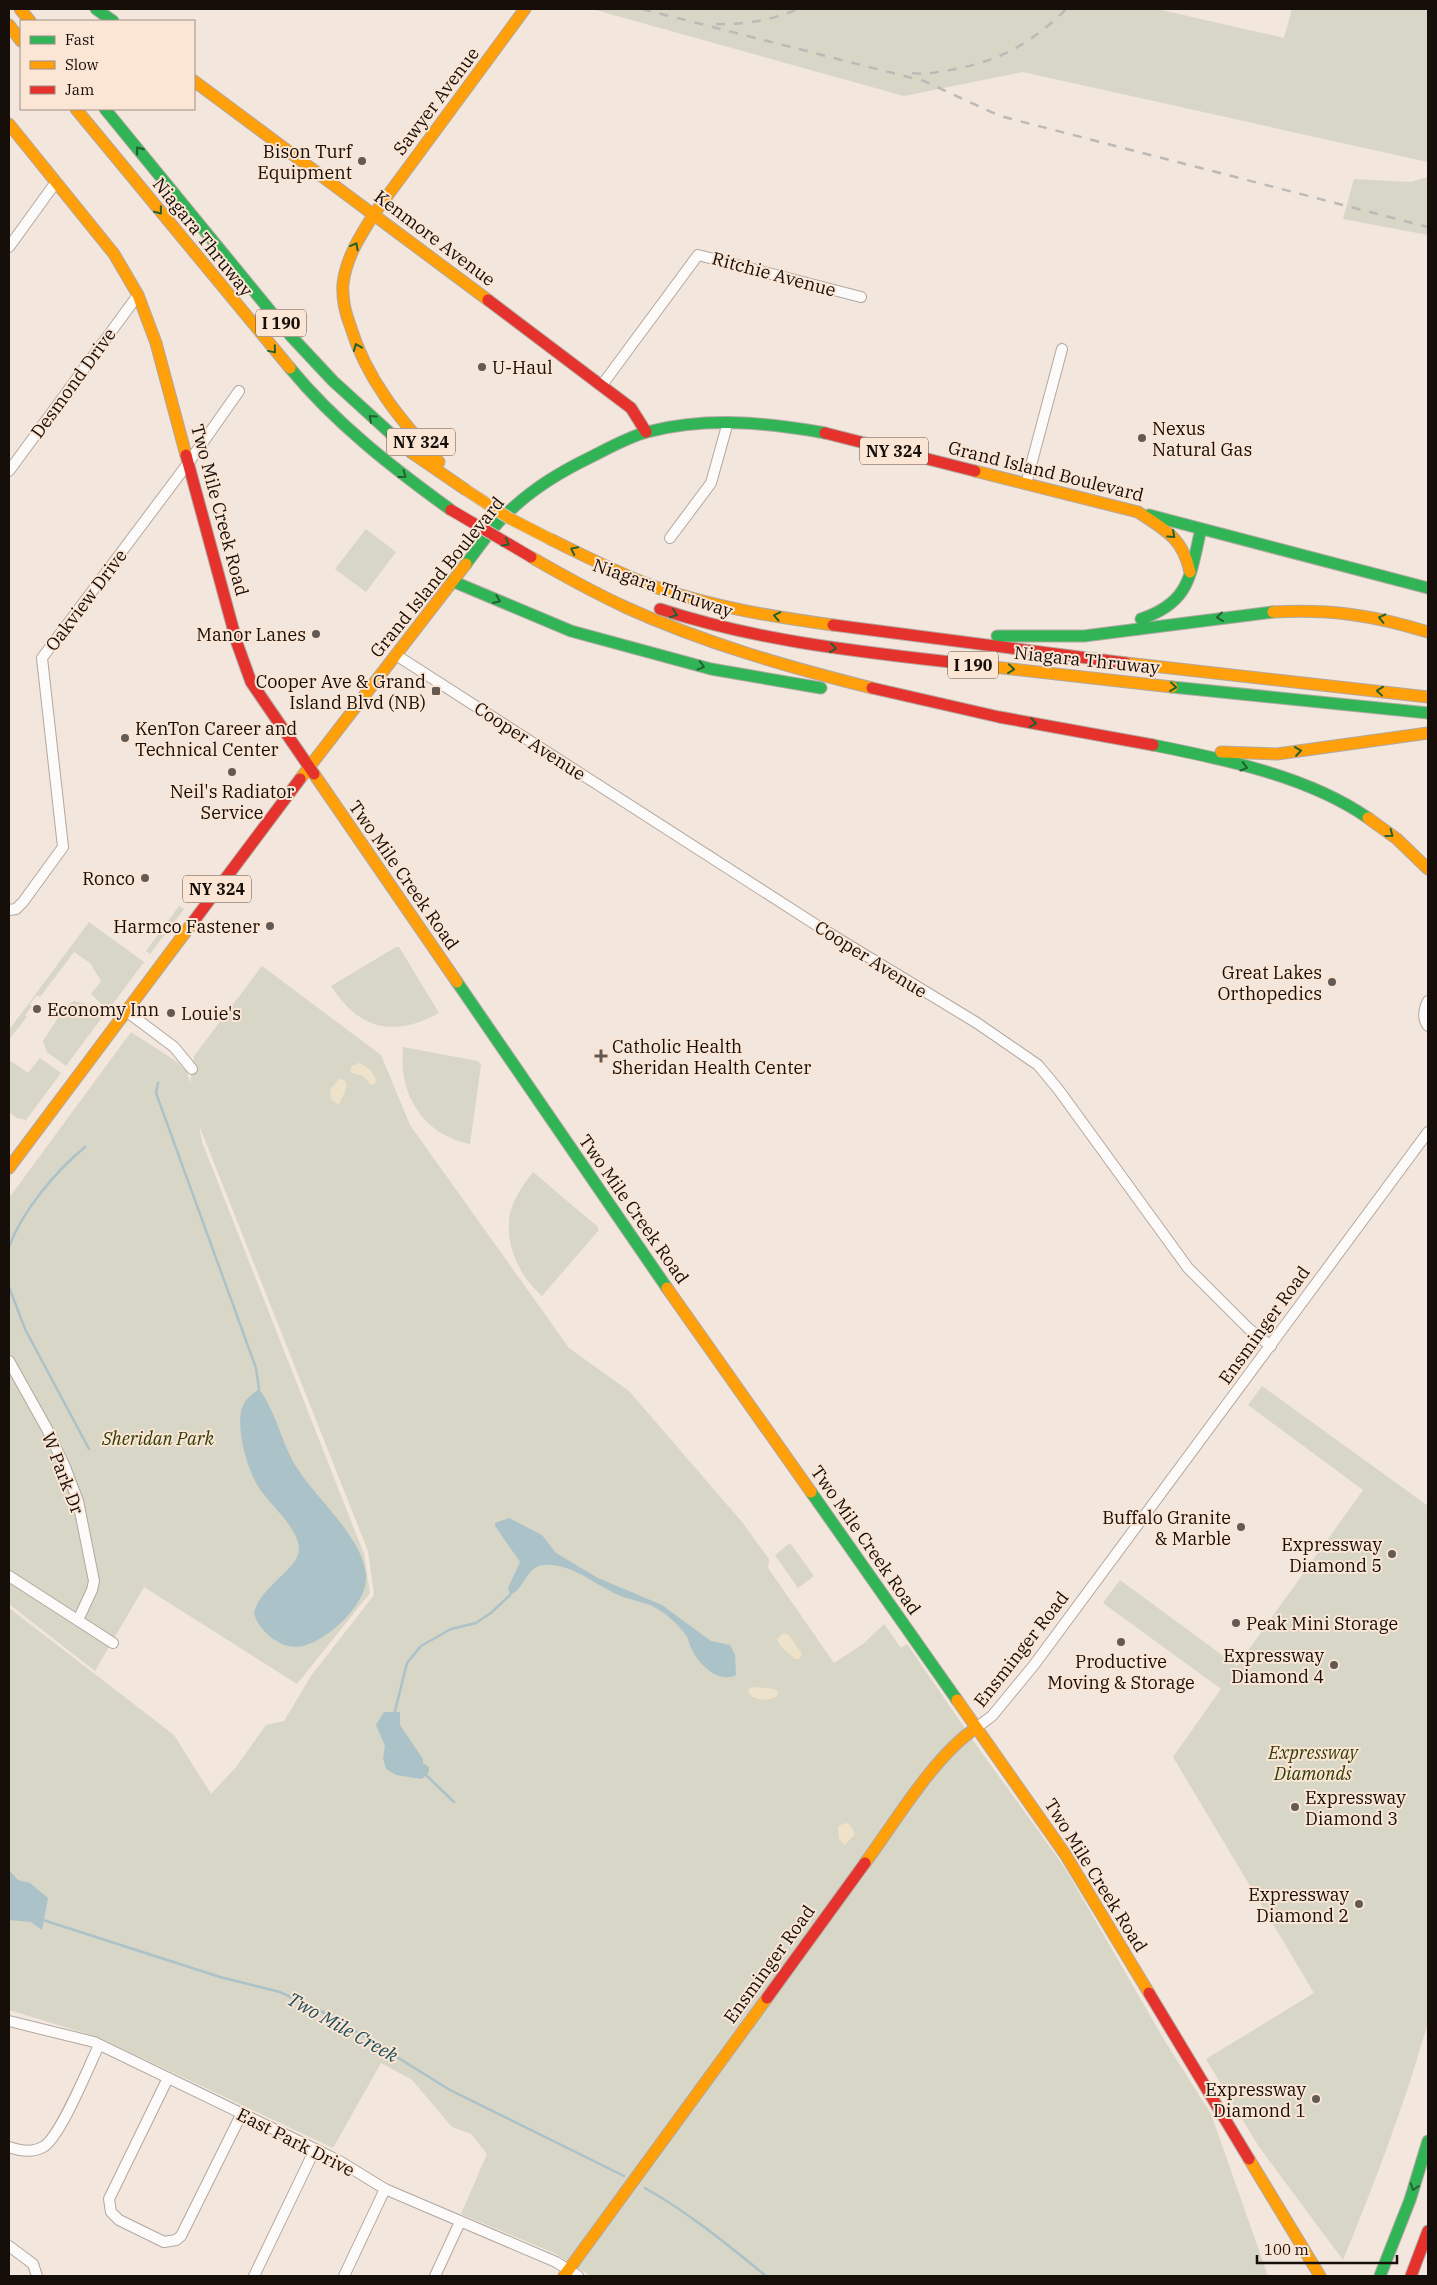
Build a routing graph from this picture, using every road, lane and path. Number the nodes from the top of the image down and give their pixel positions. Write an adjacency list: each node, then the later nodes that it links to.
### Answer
1 (20, 9): 4 (main road)
2 (96, 9): 5 (main road)
3 (525, 9): 13 (main road, Sawyer Avenue)
4 (29, 20)
5 (111, 20)
6 (9, 25): 7 (main road)
7 (20, 40)
8 (195, 82): 13 (main road, Kenmore Avenue)
9 (77, 110): 29 (main road, Niagara Thruway / I 190, one-way to 29, bridge)
10 (106, 110): 25 (main road, Niagara Thruway / I 190, one-way to 10)
11 (9, 124): 12 (main road, Two Mile Creek Road)
12 (56, 182): 14 (street); 15 (main road, Two Mile Creek Road)
13 (374, 214): 18 (main road, Kenmore Avenue); 25 (main road, NY 324, one-way to 13)
14 (9, 247)
15 (138, 295): 22 (main road, Two Mile Creek Road); 23 (street, Desmond Drive)
16 (861, 297): 18 (street, Ritchie Avenue)
17 (1062, 349): 24 (street)
18 (602, 385): 21 (main road, Kenmore Avenue)
19 (238, 392): 22 (street, Oakview Drive)
20 (728, 422): 21 (main road, Grand Island Boulevard / NY 324); 24 (main road, Grand Island Boulevard / NY 324); 28 (street)
21 (646, 432): 31 (main road, Grand Island Boulevard / NY 324)
22 (189, 462): 42 (main road, Two Mile Creek Road); 44 (street, Oakview Drive)
23 (9, 471)
24 (1026, 484): 26 (main road, Grand Island Boulevard / NY 324)
25 (466, 490): 33 (main road, Niagara Thruway / I 190, one-way to 25, bridge)
26 (1138, 512): 27 (main road, Grand Island Boulevard / NY 324); 30 (main road, one-way to 30)
27 (1201, 529): 30 (main road); 32 (main road, Grand Island Boulevard / NY 324)
28 (670, 538)
29 (531, 557): 38 (main road); 39 (main road, Niagara Thruway / I 190, one-way to 39)
30 (1190, 572): 35 (main road)
31 (452, 581): 36 (main road, Grand Island Boulevard / NY 324); 38 (main road, one-way to 38)
32 (1428, 588)
33 (877, 631): 35 (main road); 37 (main road, Niagara Thruway / I 190, one-way to 33)
34 (1428, 632): 35 (main road, one-way to 35)
35 (1098, 634)
36 (396, 655): 42 (main road, Grand Island Boulevard / NY 324); 51 (street, Cooper Avenue)
37 (1428, 697)
38 (933, 703): 41 (main road, one-way to 41)
39 (1428, 714)
40 (1428, 733): 41 (main road, one-way to 40)
41 (1163, 747): 43 (main road, one-way to 43)
42 (309, 768): 46 (main road, Grand Island Boulevard / NY 324); 56 (main road, Two Mile Creek Road)
43 (1428, 869)
44 (9, 910)
45 (1428, 1001): 47 (street)
46 (126, 1011): 48 (street); 50 (main road, Grand Island Boulevard / NY 324)
47 (1428, 1026)
48 (192, 1069)
49 (1428, 1132): 51 (street, Ensminger Road)
50 (9, 1168)
51 (1271, 1346): 56 (street, Ensminger Road)
52 (9, 1361): 54 (street, W Park Dr)
53 (9, 1576): 54 (street)
54 (78, 1620): 55 (street)
55 (114, 1643)
56 (976, 1728): 68 (main road, Ensminger Road); 73 (main road, Two Mile Creek Road)
57 (9, 2021): 58 (street, East Park Drive)
58 (100, 2045): 59 (street, East Park Drive); 62 (street)
59 (168, 2078): 60 (street, East Park Drive); 60 (street)
60 (242, 2113): 63 (street, East Park Drive)
61 (1428, 2141): 74 (main road, one-way to 74)
62 (9, 2147)
63 (315, 2149): 64 (street, East Park Drive); 70 (street)
64 (384, 2190): 65 (street, East Park Drive); 71 (street)
65 (460, 2222): 68 (street, East Park Drive); 72 (street)
66 (1428, 2230): 75 (main road)
67 (9, 2246): 69 (street)
68 (570, 2274)
69 (37, 2276)
70 (254, 2276)
71 (344, 2276)
72 (434, 2276)
73 (1320, 2276)
74 (1380, 2276)
75 (1411, 2276)

